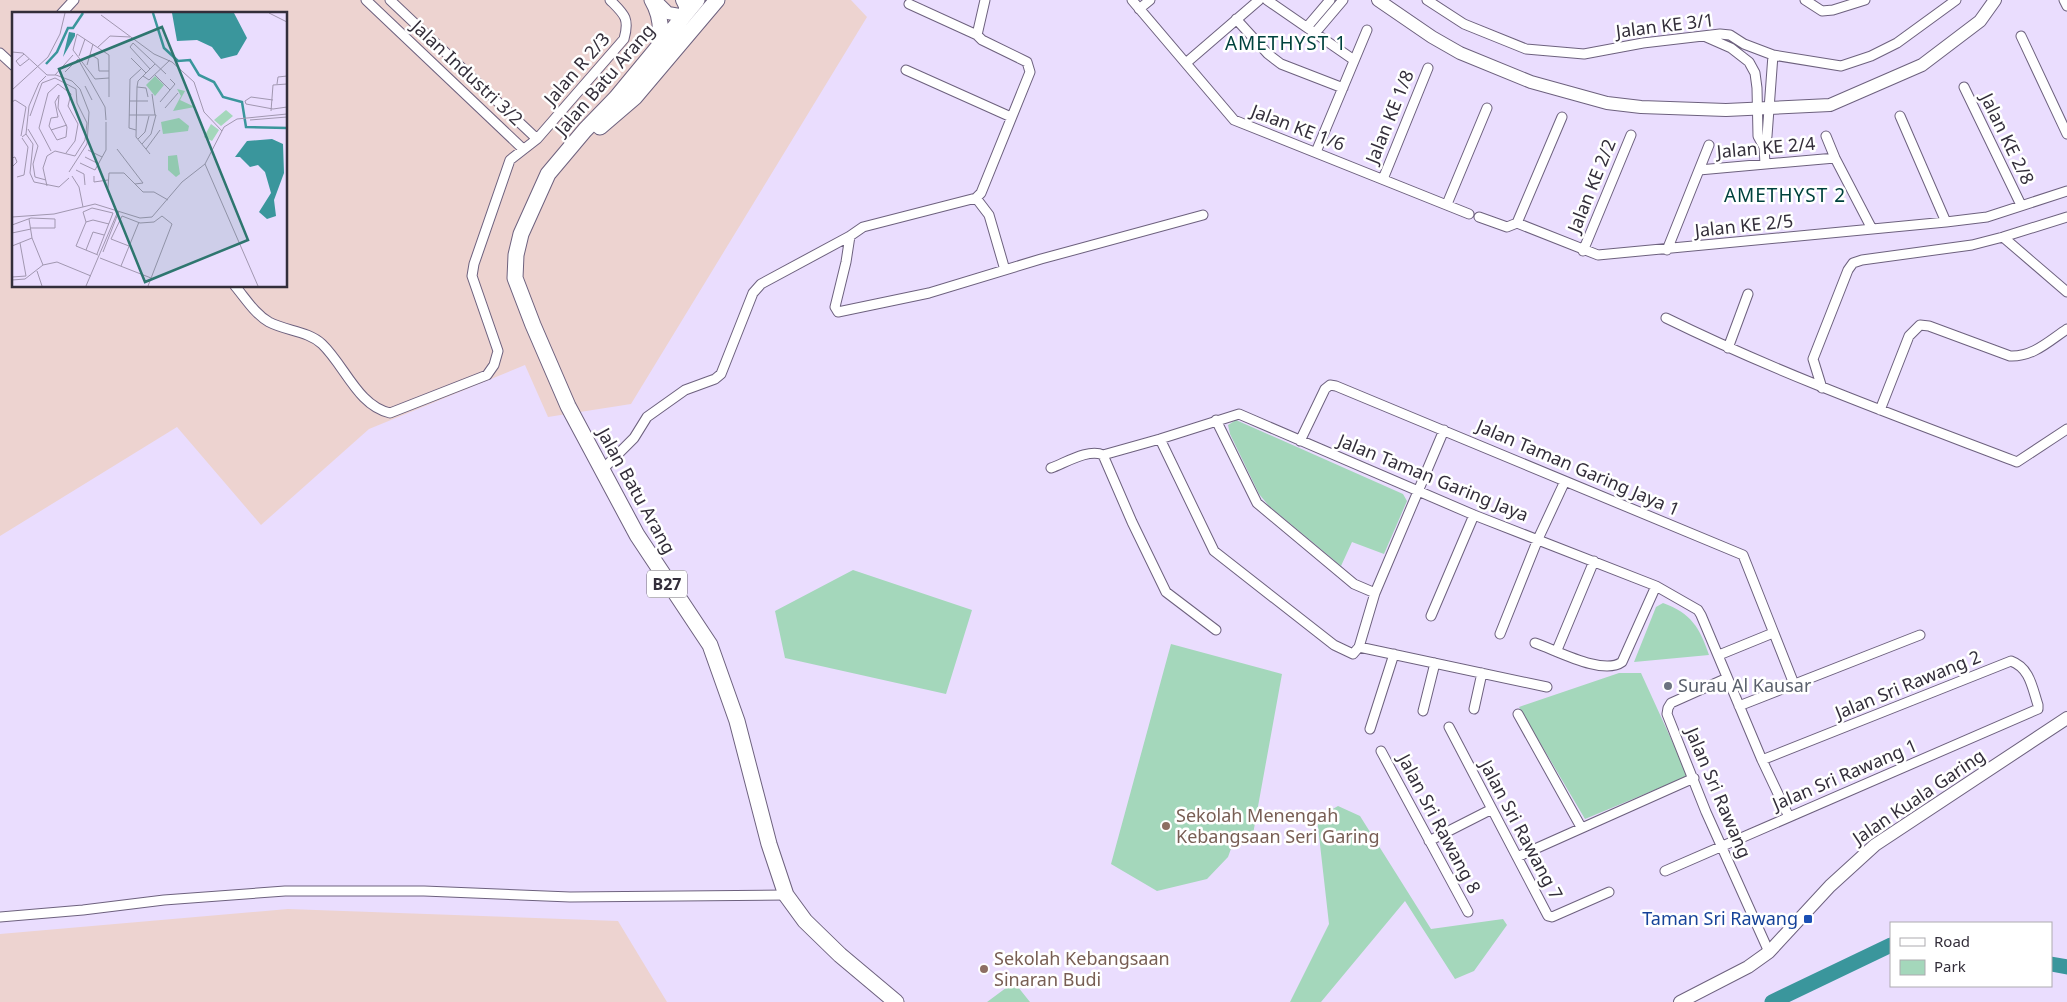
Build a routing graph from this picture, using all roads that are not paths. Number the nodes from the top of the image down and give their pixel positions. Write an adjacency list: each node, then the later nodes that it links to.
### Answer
1 (74, 0): 26 (street)
2 (366, 0): 57 (street, Jalan Industri 3/2)
3 (390, 0): 54 (street)
4 (610, 0): 54 (street, Jalan R 2/3)
5 (654, 0): 27 (street); 36 (main road)
6 (682, 0): 27 (street)
7 (697, 0): 27 (main road, Jalan Batu Arang / B27)
8 (985, 0): 32 (street)
9 (1132, 0): 25 (street, Jalan KE 1/6)
10 (1150, 0): 25 (street)
11 (1259, 0): 28 (street)
12 (1267, 0): 29 (street)
13 (1330, 0): 29 (street)
14 (1343, 0): 31 (street)
15 (1378, 0): 47 (street)
16 (1427, 0): 33 (street, Jalan KE 3/1)
17 (1805, 0): 18 (street)
18 (1865, 0)
19 (1956, 0): 38 (street, Jalan KE 3/1)
20 (1995, 0): 47 (street)
21 (2064, 0): 24 (street)
22 (909, 4): 32 (street)
23 (713, 5): 27 (main road); 35 (main road)
24 (2067, 6)
25 (1139, 9): 40 (street, Jalan KE 1/6)
26 (63, 12)
27 (685, 16): 35 (main road); 36 (main road, Jalan Batu Arang / B27)
28 (1236, 19): 40 (street); 45 (street)
29 (1307, 27): 31 (street)
30 (1367, 30): 39 (street)
31 (1315, 33): 39 (street)
32 (976, 35): 49 (street)
33 (1701, 36): 38 (street, Jalan KE 3/1); 47 (street)
34 (2021, 36): 51 (street)
35 (683, 40): 56 (main road)
36 (659, 46): 56 (main road, Jalan Batu Arang / B27)
37 (0, 53): 41 (street)
38 (1773, 55): 47 (street)
39 (1354, 60): 45 (street)
40 (1186, 62): 58 (street, Jalan KE 1/6)
41 (12, 64)
42 (1428, 68): 62 (street, Jalan KE 1/8)
43 (906, 70): 49 (street)
44 (1964, 87): 66 (street, Jalan KE 2/8)
45 (1343, 88): 58 (street)
46 (1487, 108): 65 (street)
47 (1762, 108): 60 (street)
48 (1900, 116): 71 (street)
49 (1010, 117): 64 (street)
50 (1562, 117): 72 (street)
51 (2067, 134)
52 (1631, 135): 77 (street, Jalan KE 2/2)
53 (1826, 136): 59 (street)
54 (537, 139): 57 (street, Jalan R 2/3)
55 (1709, 145): 61 (street)
56 (572, 147): 94 (main road, Jalan Batu Arang / B27)
57 (523, 149): 79 (street, Jalan R 2/3)
58 (1316, 152): 62 (street, Jalan KE 1/6)
59 (1835, 158): 60 (street, Jalan KE 2/4); 73 (street)
60 (1765, 164): 61 (street, Jalan KE 2/4)
61 (1699, 170): 76 (street)
62 (1383, 179): 65 (street, Jalan KE 1/6)
63 (2067, 191): 66 (street, Jalan KE 2/5)
64 (976, 198): 74 (street); 78 (street)
65 (1447, 204): 67 (street, Jalan KE 1/6)
66 (2021, 205): 71 (street, Jalan KE 2/5)
67 (1469, 214)
68 (1203, 215): 78 (street)
69 (1479, 217): 72 (street)
70 (2067, 217): 75 (street)
71 (1946, 222): 73 (street, Jalan KE 2/5)
72 (1517, 223): 77 (street, Jalan KE 2/5)
73 (1872, 229): 76 (street, Jalan KE 2/5)
74 (850, 236): 78 (street); 94 (street)
75 (2003, 237): 80 (street); 85 (street)
76 (1667, 250): 77 (street, Jalan KE 2/5)
77 (1583, 251)
78 (1005, 270)
79 (237, 288)
80 (2067, 292)
81 (1748, 294): 84 (street)
82 (1666, 318): 84 (street)
83 (2067, 329): 86 (street)
84 (1728, 348): 85 (street)
85 (1822, 388): 86 (street)
86 (1880, 410): 89 (street)
87 (1216, 420): 90 (street, Jalan Taman Garing Jaya); 91 (street, Jalan Taman Garing Jaya); 101 (street)
88 (1444, 430): 91 (street, Jalan Taman Garing Jaya 1); 95 (street, Jalan Taman Garing Jaya 1); 96 (street)
89 (2067, 430)
90 (1160, 439): 92 (street, Jalan Taman Garing Jaya); 108 (street)
91 (1300, 441): 96 (street, Jalan Taman Garing Jaya)
92 (1103, 455): 93 (street, Jalan Taman Garing Jaya); 103 (street)
93 (1052, 468)
94 (602, 470): 136 (main road, Jalan Batu Arang / B27)
95 (1564, 481): 98 (street); 104 (street, Jalan Taman Garing Jaya 1)
96 (1418, 491): 97 (street, Jalan Taman Garing Jaya); 101 (street)
97 (1474, 515): 98 (street, Jalan Taman Garing Jaya); 102 (street)
98 (1538, 539): 99 (street, Jalan Taman Garing Jaya); 105 (street)
99 (1594, 561): 100 (street, Jalan Taman Garing Jaya); 109 (street)
100 (1656, 586): 109 (street); 111 (street, Jalan Taman Garing Jaya)
101 (1376, 593): 108 (street)
102 (1430, 616)
103 (1216, 630)
104 (1773, 633): 111 (street); 115 (street, Jalan Taman Garing Jaya 1)
105 (1500, 634)
106 (1920, 635): 115 (street)
107 (1535, 643): 109 (street)
108 (1359, 647): 110 (street)
109 (1557, 650)
110 (1394, 654): 112 (street); 124 (street)
111 (1719, 656): 114 (street, Jalan Taman Garing Jaya)
112 (1435, 663): 113 (street); 120 (street)
113 (1482, 673): 116 (street); 118 (street)
114 (1727, 678): 117 (street, Jalan Taman Garing Jaya); 127 (street, Jalan Sri Rawang)
115 (1794, 684): 117 (street)
116 (1547, 687)
117 (1739, 706): 126 (street, Jalan Taman Garing Jaya)
118 (1474, 709)
119 (2038, 709): 126 (street, Jalan Sri Rawang 2); 129 (street, Jalan Sri Rawang 1)
120 (1423, 711)
121 (1518, 714): 130 (street)
122 (2067, 718): 139 (street, Jalan Kuala Garing)
123 (1449, 727): 128 (street, Jalan Sri Rawang 7)
124 (1370, 729)
125 (1381, 751): 131 (street, Jalan Sri Rawang 8)
126 (1762, 760): 129 (street, Jalan Taman Garing Jaya)
127 (1694, 778): 130 (street); 132 (street, Jalan Sri Rawang)
128 (1492, 810): 131 (street); 133 (street, Jalan Sri Rawang 7)
129 (1789, 817): 132 (street, Jalan Sri Rawang 1)
130 (1582, 827): 133 (street)
131 (1430, 841): 137 (street, Jalan Sri Rawang 8)
132 (1721, 846): 134 (street, Jalan Sri Rawang 1); 139 (street, Jalan Sri Rawang)
133 (1518, 857): 135 (street, Jalan Sri Rawang 7)
134 (1665, 871)
135 (1609, 892)
136 (786, 895): 138 (street); 140 (main road, Jalan Batu Arang / B27)
137 (1468, 912)
138 (0, 917)
139 (1769, 952): 141 (street, Jalan Kuala Garing)
140 (896, 1002)
141 (1680, 1002)

